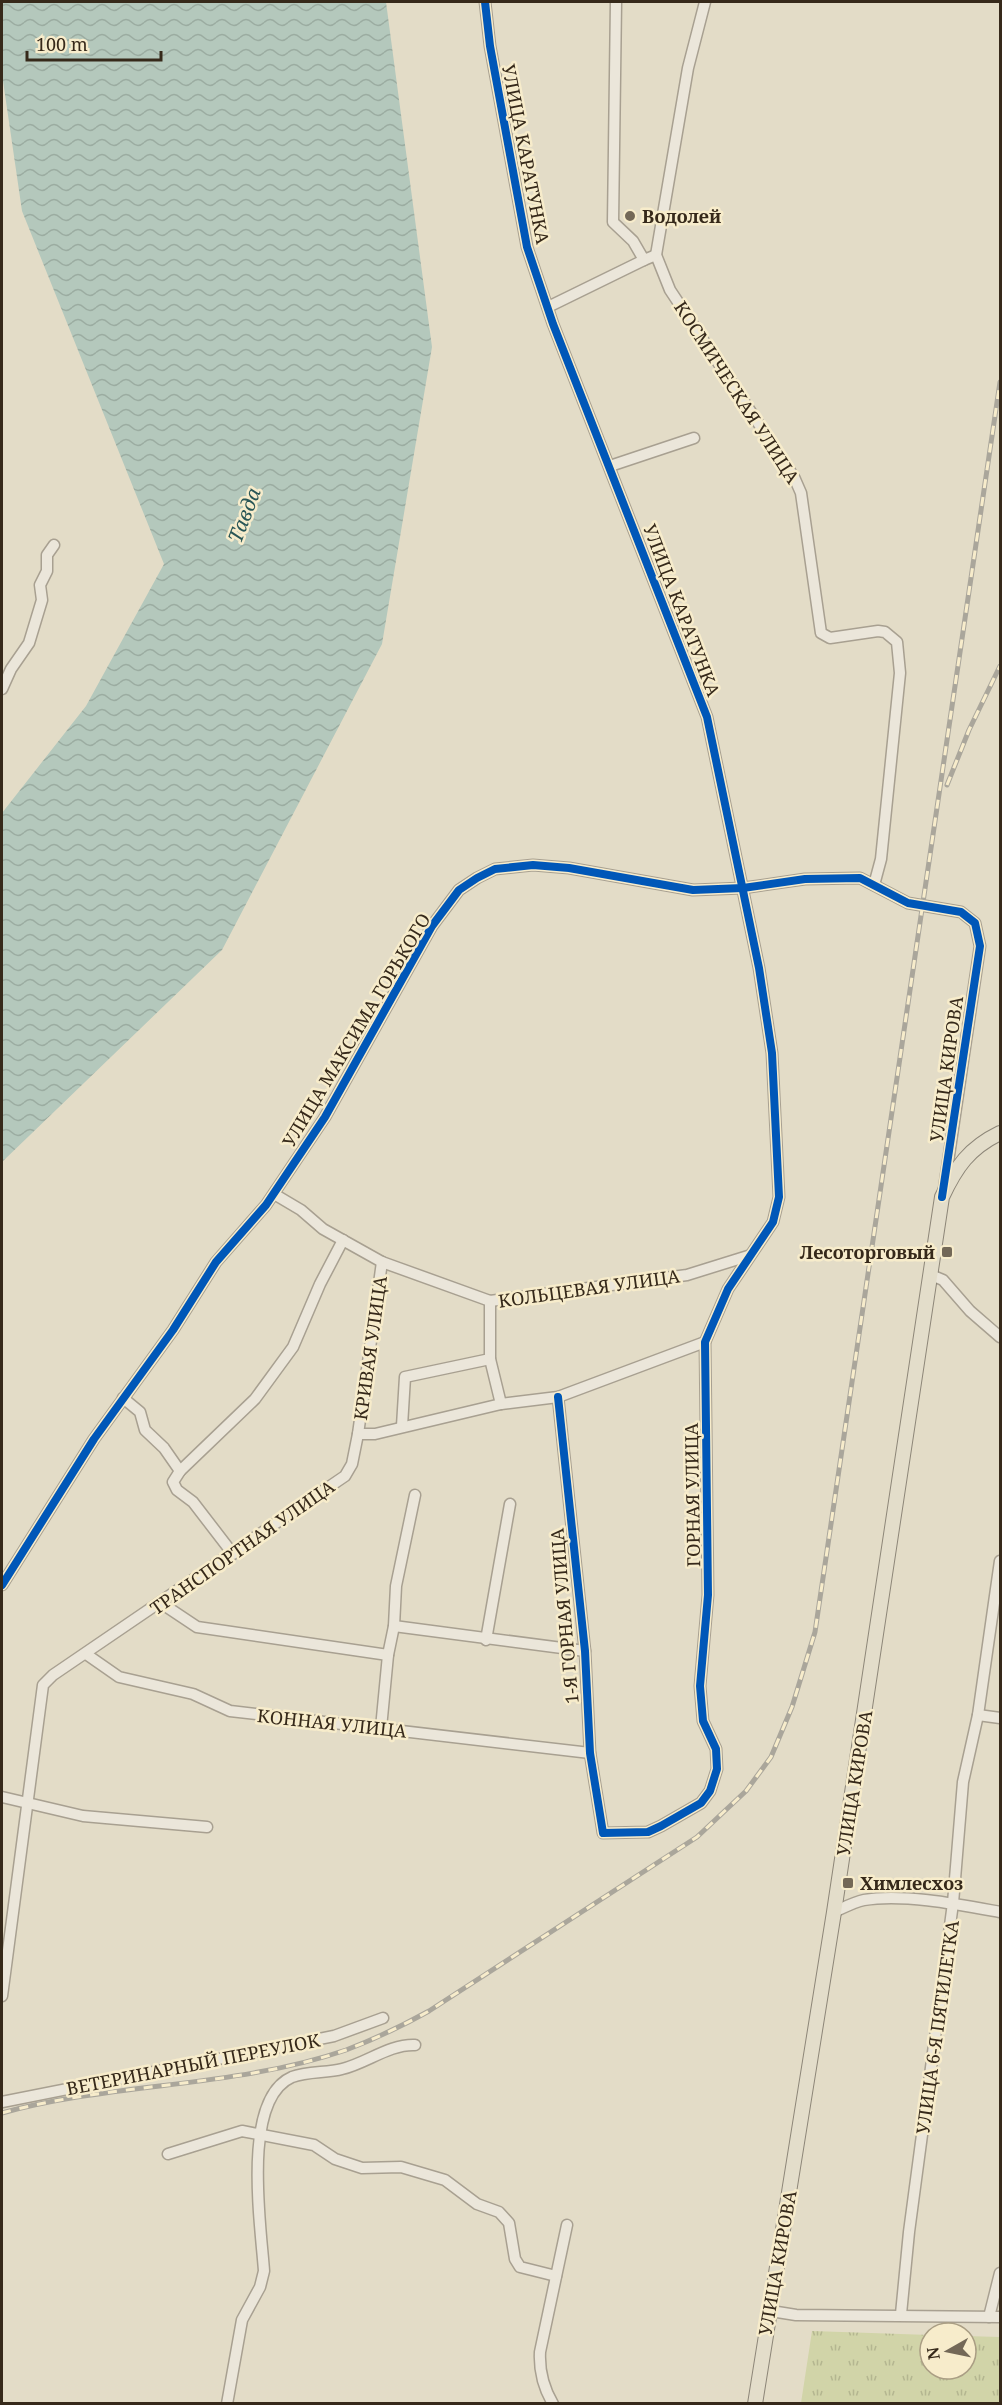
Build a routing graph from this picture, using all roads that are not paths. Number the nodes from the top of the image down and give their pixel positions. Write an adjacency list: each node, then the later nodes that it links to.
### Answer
1 (485, 2): 6 (street, УЛИЦА КАРАТУНКА)
2 (616, 2): 5 (street)
3 (705, 2): 4 (street)
4 (656, 255): 5 (street); 11 (street, КОСМИЧЕСКАЯ УЛИЦА)
5 (644, 260): 6 (street)
6 (548, 307): 8 (street, УЛИЦА КАРАТУНКА)
7 (694, 438): 8 (street)
8 (610, 465): 12 (street, УЛИЦА КАРАТУНКА)
9 (54, 545): 10 (street)
10 (2, 689)
11 (874, 885): 12 (street, УЛИЦА МАКСИМА ГОРЬКОГО); 13 (street, УЛИЦА МАКСИМА ГОРЬКОГО)
12 (743, 888): 15 (street, УЛИЦА МАКСИМА ГОРЬКОГО); 18 (street, УЛИЦА КАРАТУНКА)
13 (980, 946): 16 (street, УЛИЦА КИРОВА)
14 (1000, 1133): 16 (main road, УЛИЦА КИРОВА)
15 (274, 1194): 17 (street, КОЛЬЦЕВАЯ УЛИЦА); 27 (street, УЛИЦА МАКСИМА ГОРЬКОГО)
16 (942, 1197): 21 (main road, УЛИЦА КИРОВА)
17 (343, 1240): 20 (street, КОЛЬЦЕВАЯ УЛИЦА); 31 (street)
18 (761, 1240): 19 (street, ГОРНАЯ УЛИЦА)
19 (748, 1256): 22 (street, КОЛЬЦЕВАЯ УЛИЦА); 24 (street, ГОРНАЯ УЛИЦА)
20 (382, 1262): 22 (street, КОЛЬЦЕВАЯ УЛИЦА); 30 (street, КРИВАЯ УЛИЦА)
21 (931, 1275): 23 (street); 52 (main road, УЛИЦА КИРОВА)
22 (490, 1301): 25 (street)
23 (1000, 1337)
24 (705, 1342): 26 (street); 50 (street, ГОРНАЯ УЛИЦА)
25 (490, 1359): 28 (street); 29 (street)
26 (558, 1396): 28 (street); 40 (street, 1-Я ГОРНАЯ УЛИЦА)
27 (123, 1398): 31 (street); 36 (street, УЛИЦА МАКСИМА ГОРЬКОГО)
28 (501, 1404): 29 (street)
29 (402, 1426): 30 (street)
30 (358, 1434): 34 (street, ТРАНСПОРТНАЯ УЛИЦА)
31 (180, 1472): 34 (street)
32 (415, 1495): 38 (street)
33 (510, 1504): 39 (street)
34 (233, 1554): 37 (street, ТРАНСПОРТНАЯ УЛИЦА)
35 (1000, 1561): 43 (street, УЛИЦА 6-Я ПЯТИЛЕТКА)
36 (2, 1585)
37 (161, 1604): 41 (street, ТРАНСПОРТНАЯ УЛИЦА); 42 (street)
38 (394, 1626): 39 (street); 42 (street)
39 (486, 1640): 40 (street)
40 (585, 1651): 46 (street, 1-Я ГОРНАЯ УЛИЦА)
41 (86, 1654): 45 (street, КОННАЯ УЛИЦА); 48 (street, ТРАНСПОРТНАЯ УЛИЦА)
42 (388, 1655): 45 (street)
43 (978, 1715): 44 (street); 51 (street, УЛИЦА 6-Я ПЯТИЛЕТКА)
44 (1000, 1718)
45 (381, 1728): 46 (street, КОННАЯ УЛИЦА)
46 (590, 1753): 50 (street, 1-Я ГОРНАЯ УЛИЦА)
47 (2, 1797): 48 (street)
48 (27, 1803): 49 (street); 55 (street)
49 (207, 1827)
50 (603, 1833)
51 (953, 1903): 52 (street); 53 (street); 66 (street, УЛИЦА 6-Я ПЯТИЛЕТКА)
52 (834, 1912): 65 (main road, УЛИЦА КИРОВА)
53 (1000, 1912)
54 (2, 1914): 55 (street)
55 (13, 1919): 56 (street)
56 (2, 1992)
57 (383, 2018): 59 (street, ВЕТЕРИНАРНЫЙ ПЕРЕУЛОК)
58 (415, 2045): 60 (street)
59 (2, 2102)
60 (259, 2134): 61 (street); 64 (street); 69 (street)
61 (168, 2154)
62 (567, 2225): 64 (street)
63 (1000, 2273): 67 (street)
64 (556, 2276): 70 (street)
65 (771, 2311): 66 (street); 71 (main road, УЛИЦА КИРОВА)
66 (901, 2314): 67 (street)
67 (988, 2317): 68 (street)
68 (1000, 2318)
69 (227, 2403)
70 (553, 2403)
71 (754, 2403)

